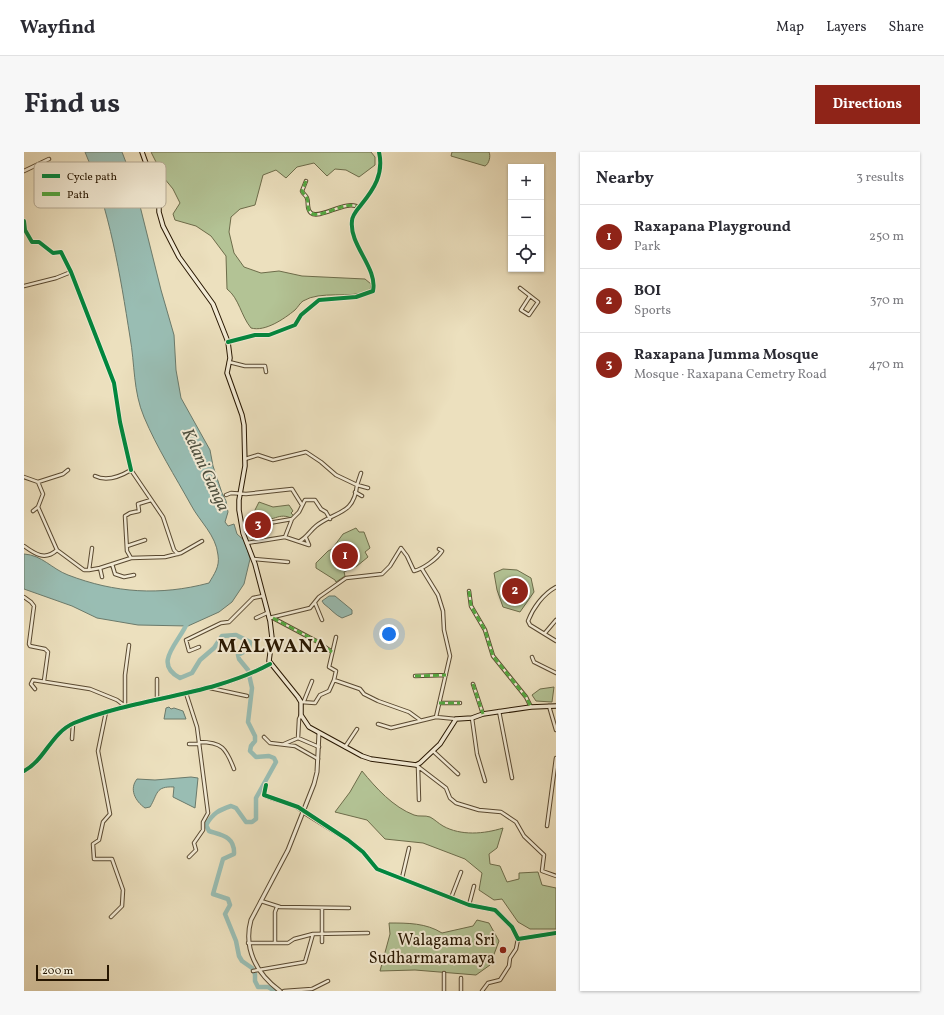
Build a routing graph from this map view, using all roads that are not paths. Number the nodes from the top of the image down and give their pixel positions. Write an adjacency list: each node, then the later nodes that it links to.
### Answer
1 (142, 152): 5 (main road)
2 (379, 152): 10 (street)
3 (49, 159): 4 (street)
4 (43, 162)
5 (146, 162)
6 (34, 166): 7 (street)
7 (24, 171)
8 (306, 181): 10 (street)
9 (159, 208): 16 (main road)
10 (359, 208): 16 (street)
11 (24, 221): 12 (street)
12 (71, 272): 13 (street); 21 (street)
13 (24, 286)
14 (520, 288): 15 (street)
15 (530, 296): 15 (street)
16 (228, 342): 17 (main road)
17 (229, 362): 18 (street); 19 (main road)
18 (266, 372)
19 (245, 459): 26 (street); 29 (main road)
20 (68, 470): 25 (street)
21 (131, 470): 23 (street); 32 (street)
22 (361, 473): 26 (street)
23 (95, 476)
24 (24, 477): 25 (street)
25 (38, 482): 34 (street)
26 (357, 485): 27 (street); 28 (street)
27 (368, 488)
28 (356, 492): 31 (street); 37 (street)
29 (240, 494): 30 (street); 33 (street); 44 (main road)
30 (226, 496)
31 (362, 496)
32 (151, 500): 46 (street); 50 (street)
33 (302, 504): 36 (street); 37 (street)
34 (38, 507): 35 (street); 49 (street)
35 (33, 511)
36 (292, 519): 38 (street); 39 (street)
37 (330, 519): 40 (street)
38 (259, 520)
39 (285, 537): 43 (street); 44 (street)
40 (306, 538): 43 (street); 43 (street)
41 (144, 540): 46 (street)
42 (202, 541): 50 (street)
43 (300, 541)
44 (247, 543): 52 (main road)
45 (24, 546): 49 (street)
46 (127, 546): 51 (street)
47 (92, 548): 57 (street)
48 (439, 548): 56 (street)
49 (57, 550): 57 (street)
50 (178, 554): 51 (street)
51 (131, 558): 54 (street)
52 (253, 560): 53 (street); 62 (main road)
53 (288, 562)
54 (112, 564): 55 (street); 58 (street)
55 (100, 568): 57 (street); 59 (street)
56 (422, 568): 64 (street); 79 (street)
57 (89, 570)
58 (134, 575)
59 (102, 577)
60 (556, 587): 70 (street)
61 (469, 591): 97 (street)
62 (263, 596): 65 (main road); 74 (street)
63 (24, 598): 83 (street)
64 (315, 603): 67 (street); 68 (street)
65 (267, 613): 66 (street); 67 (main road)
66 (256, 618)
67 (271, 618): 75 (street); 77 (main road)
68 (322, 620)
69 (556, 620): 70 (street)
70 (545, 633): 72 (street)
71 (336, 637): 75 (street)
72 (556, 641)
73 (129, 646): 94 (street)
74 (199, 647)
75 (332, 652): 82 (street)
76 (532, 657): 78 (street)
77 (270, 664): 86 (street); 91 (main road)
78 (556, 673)
79 (446, 675): 80 (street); 92 (street)
80 (415, 676)
81 (157, 679): 90 (street)
82 (334, 680): 91 (street); 105 (street)
83 (44, 681): 87 (street); 94 (street)
84 (312, 681): 91 (street)
85 (473, 684): 100 (street)
86 (210, 688): 88 (street); 89 (street)
87 (35, 689)
88 (186, 693): 90 (street); 114 (street)
89 (247, 696)
90 (157, 699): 94 (street)
91 (303, 702): 101 (main road)
92 (439, 702): 93 (street); 102 (street)
93 (460, 703)
94 (125, 706): 98 (street)
95 (549, 706): 96 (main road); 97 (main road); 109 (street)
96 (556, 706)
97 (531, 707): 99 (main road)
98 (106, 712): 106 (street); 144 (street)
99 (499, 712): 100 (main road); 126 (street)
100 (483, 714): 103 (main road)
101 (301, 715): 110 (main road); 112 (street)
102 (436, 716): 104 (street); 105 (street)
103 (472, 718): 104 (main road); 127 (street)
104 (456, 719): 119 (main road)
105 (420, 720): 107 (street)
106 (73, 724): 113 (street); 124 (street)
107 (378, 724)
108 (357, 729): 118 (street)
109 (556, 730)
110 (319, 733): 117 (street); 118 (main road)
111 (264, 737): 116 (street)
112 (298, 738): 116 (street); 117 (street)
113 (72, 739)
114 (199, 743): 115 (street); 123 (street); 133 (street)
115 (189, 744)
116 (283, 744): 121 (street)
117 (319, 747): 121 (street)
118 (345, 747): 122 (main road)
119 (433, 751): 122 (main road); 125 (street)
120 (556, 758): 131 (street)
121 (318, 759): 130 (street)
122 (417, 766): 129 (street); 135 (street)
123 (234, 769)
124 (24, 771)
125 (458, 774)
126 (512, 778)
127 (484, 781)
128 (266, 785): 130 (street)
129 (419, 800)
130 (303, 812): 136 (street); 139 (street)
131 (547, 826)
132 (409, 848): 136 (street)
133 (189, 857)
134 (462, 872): 138 (street)
135 (556, 876)
136 (402, 878): 138 (street)
137 (474, 886): 140 (street)
138 (451, 898): 140 (street)
139 (260, 901): 141 (street); 152 (street)
140 (469, 906): 149 (street)
141 (277, 907): 142 (street); 150 (street)
142 (322, 908): 143 (street); 145 (street)
143 (349, 908)
144 (112, 917)
145 (322, 933): 146 (street); 148 (street); 151 (street)
146 (368, 933)
147 (556, 933): 149 (street)
148 (313, 934): 150 (street); 153 (street)
149 (518, 939): 162 (street)
150 (275, 942): 152 (street)
151 (322, 942)
152 (248, 943): 153 (street)
153 (258, 970): 154 (street); 158 (street)
154 (253, 971)
155 (444, 973): 160 (street)
156 (461, 978): 161 (street)
157 (328, 981): 159 (street)
158 (280, 991)
159 (284, 991)
160 (445, 991)
161 (461, 991)
162 (482, 991)

